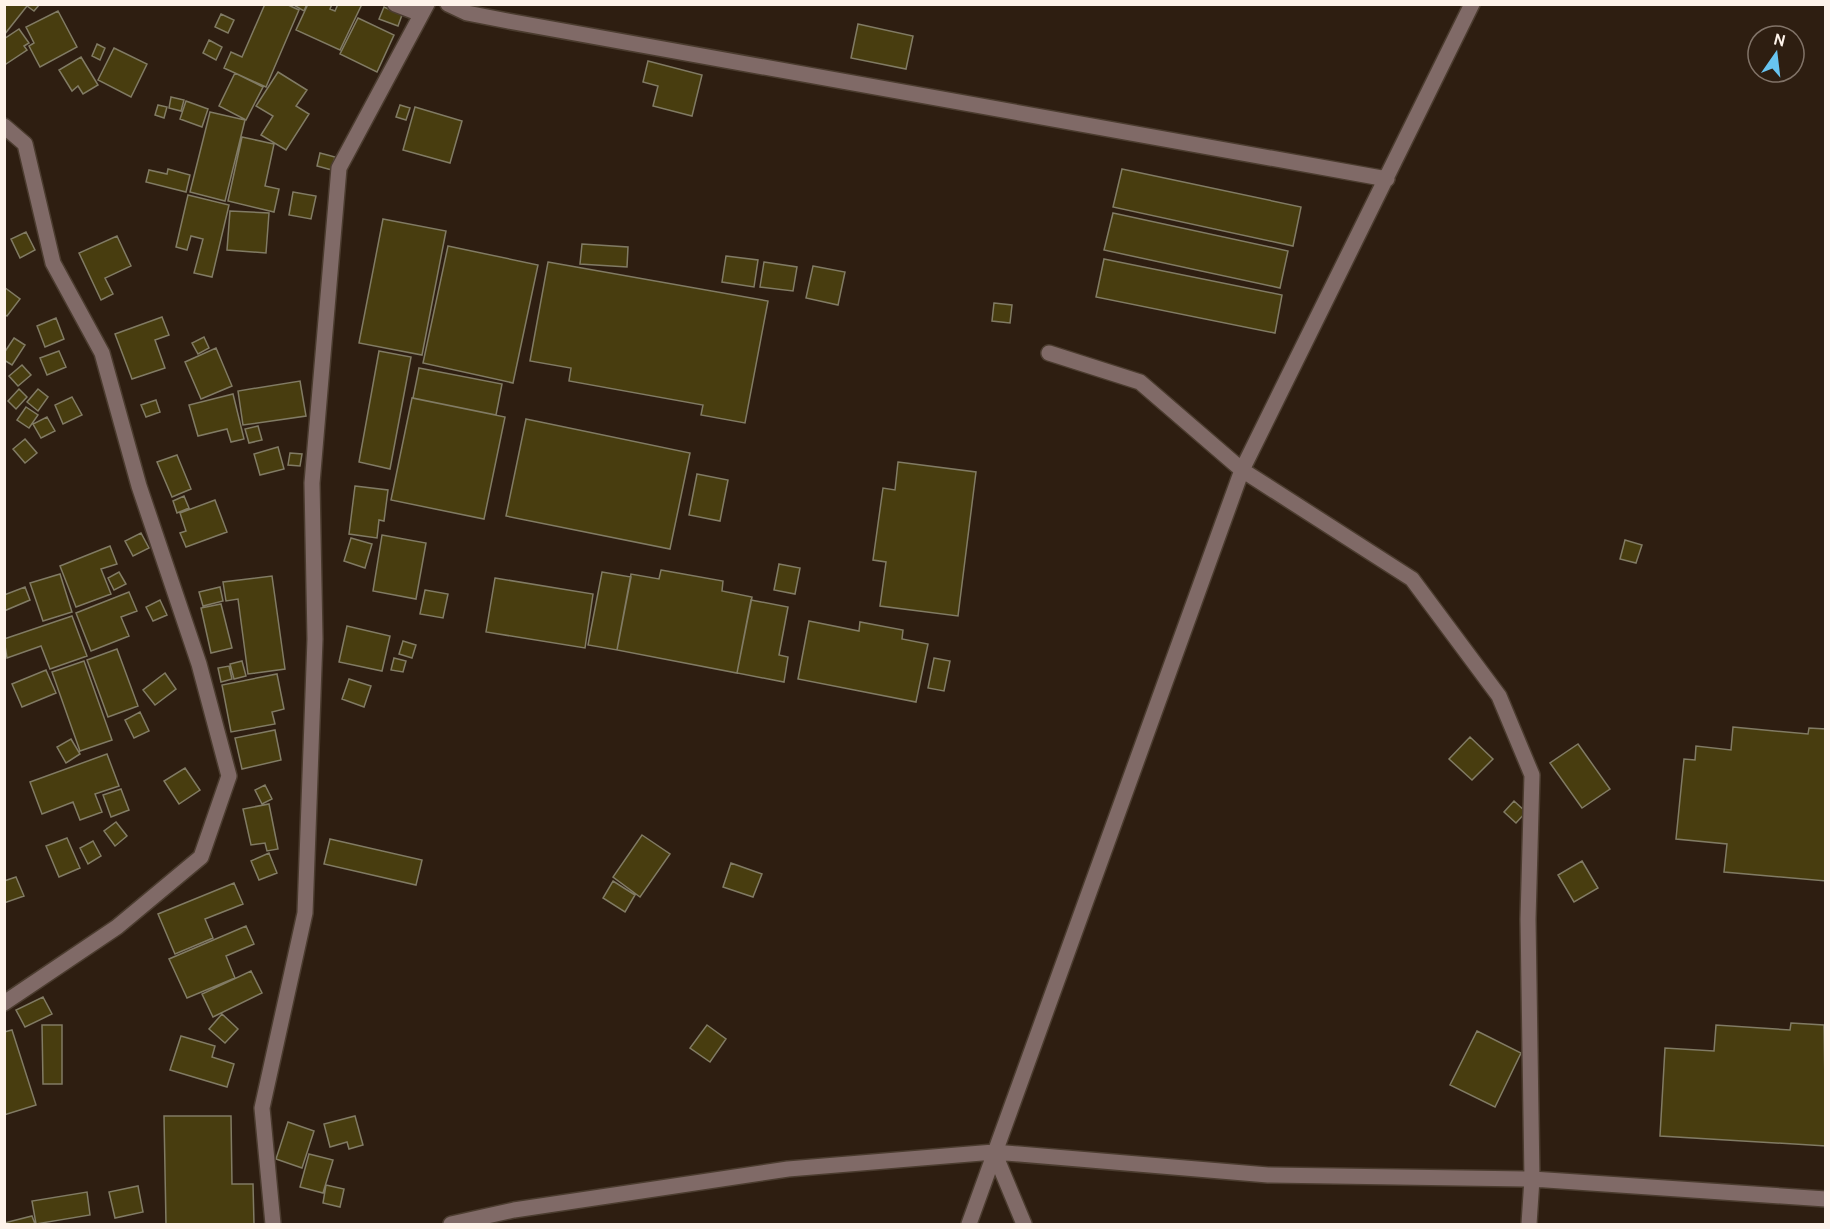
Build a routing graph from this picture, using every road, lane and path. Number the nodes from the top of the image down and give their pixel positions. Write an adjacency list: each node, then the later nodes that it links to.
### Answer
1 (394, 4): 4 (street)
2 (448, 4): 6 (street)
3 (1472, 4): 6 (street)
4 (424, 9): 13 (street)
5 (4, 126): 9 (street)
6 (1387, 179): 8 (street)
7 (1049, 353): 8 (street)
8 (1242, 470): 10 (street); 11 (street)
9 (4, 1003)
10 (994, 1152): 11 (street); 14 (street); 15 (street); 16 (street)
11 (1532, 1179): 12 (street); 17 (street)
12 (1826, 1198)
13 (273, 1224)
14 (451, 1224)
15 (969, 1224)
16 (1024, 1224)
17 (1529, 1224)

